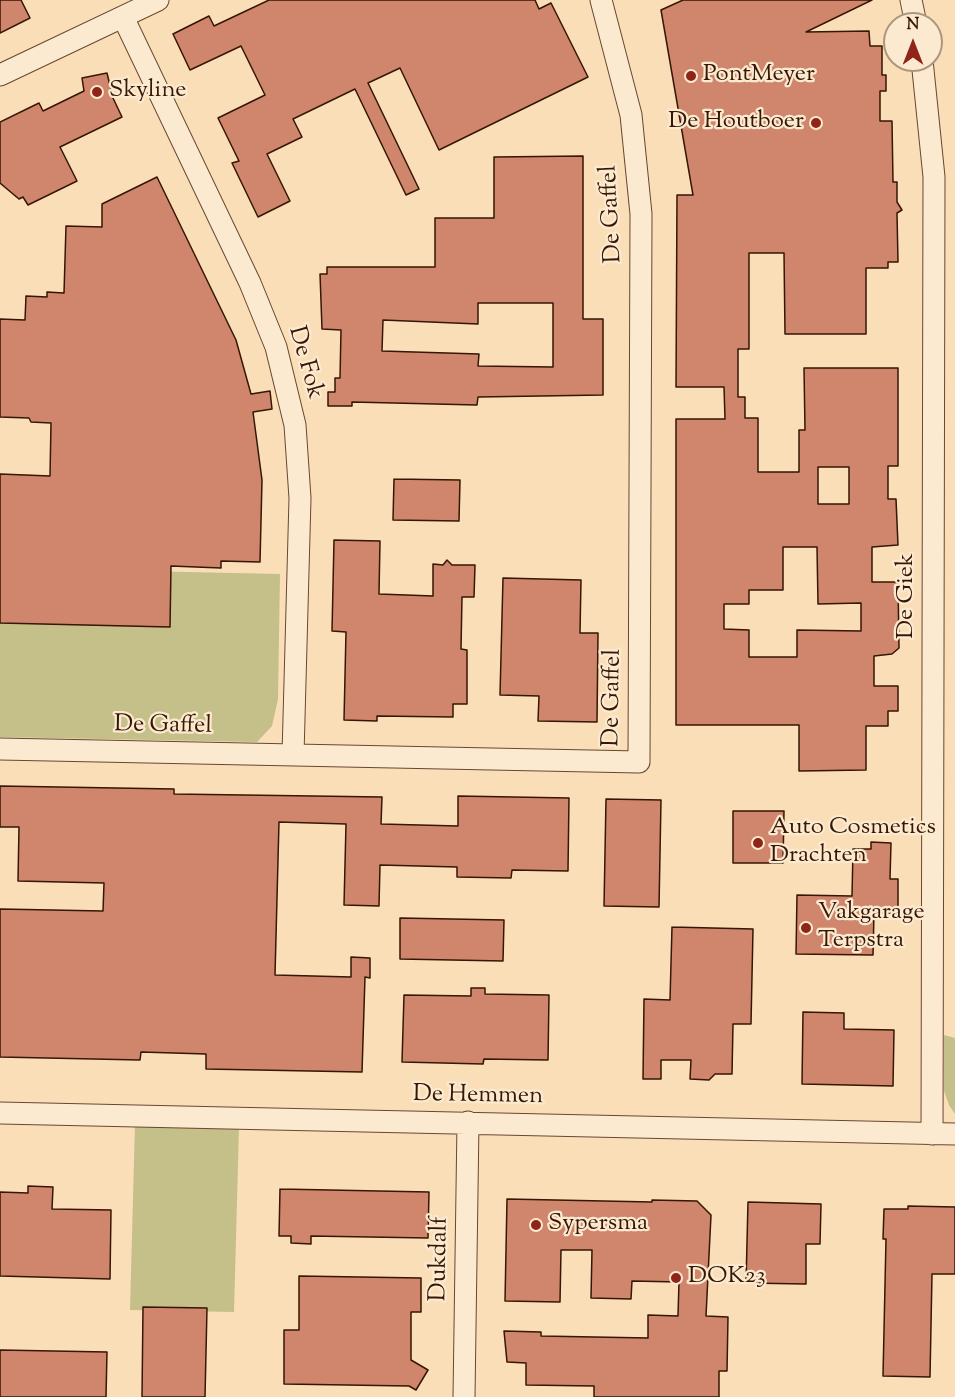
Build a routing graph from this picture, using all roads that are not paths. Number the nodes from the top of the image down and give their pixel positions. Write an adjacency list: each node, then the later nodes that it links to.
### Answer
1 (158, 0): 3 (street)
2 (601, 0): 7 (street, De Gaffel)
3 (123, 17): 5 (street); 7 (street, De Fok)
4 (923, 72): 10 (street, De Giek)
5 (0, 75)
6 (0, 749): 7 (street, De Gaffel)
7 (293, 755)
8 (0, 1113): 9 (street, De Hemmen)
9 (468, 1122): 10 (street, De Hemmen); 12 (street, Dukdalf)
10 (932, 1134): 11 (street, De Hemmen)
11 (955, 1134)
12 (464, 1397)

